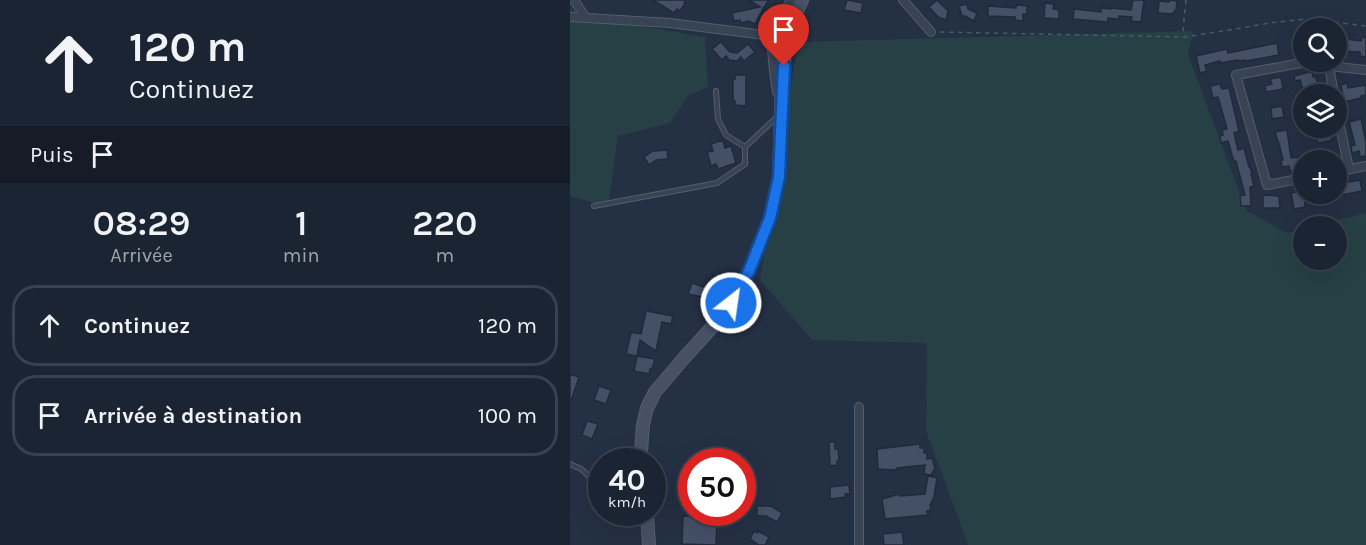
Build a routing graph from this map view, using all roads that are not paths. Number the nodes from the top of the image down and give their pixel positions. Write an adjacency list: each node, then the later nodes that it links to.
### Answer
1 (574, 0): 6 (street)
2 (791, 0): 8 (street)
3 (802, 0): 13 (main road)
4 (903, 0): 7 (street)
5 (570, 17): 6 (street)
6 (585, 17): 8 (street)
7 (931, 32)
8 (772, 36): 13 (street)
9 (1293, 64): 18 (street)
10 (1347, 68): 11 (street)
11 (1366, 70)
12 (716, 92): 15 (lane)
13 (781, 106): 15 (lane); 21 (main road)
14 (1342, 138): 17 (street)
15 (745, 147): 19 (lane)
16 (1366, 166): 17 (street)
17 (1349, 169)
18 (1293, 180)
19 (594, 206)
20 (859, 406): 26 (street)
21 (641, 448)
22 (570, 464): 23 (lane)
23 (588, 475)
24 (647, 526): 25 (main road)
25 (649, 545)
26 (859, 545)

